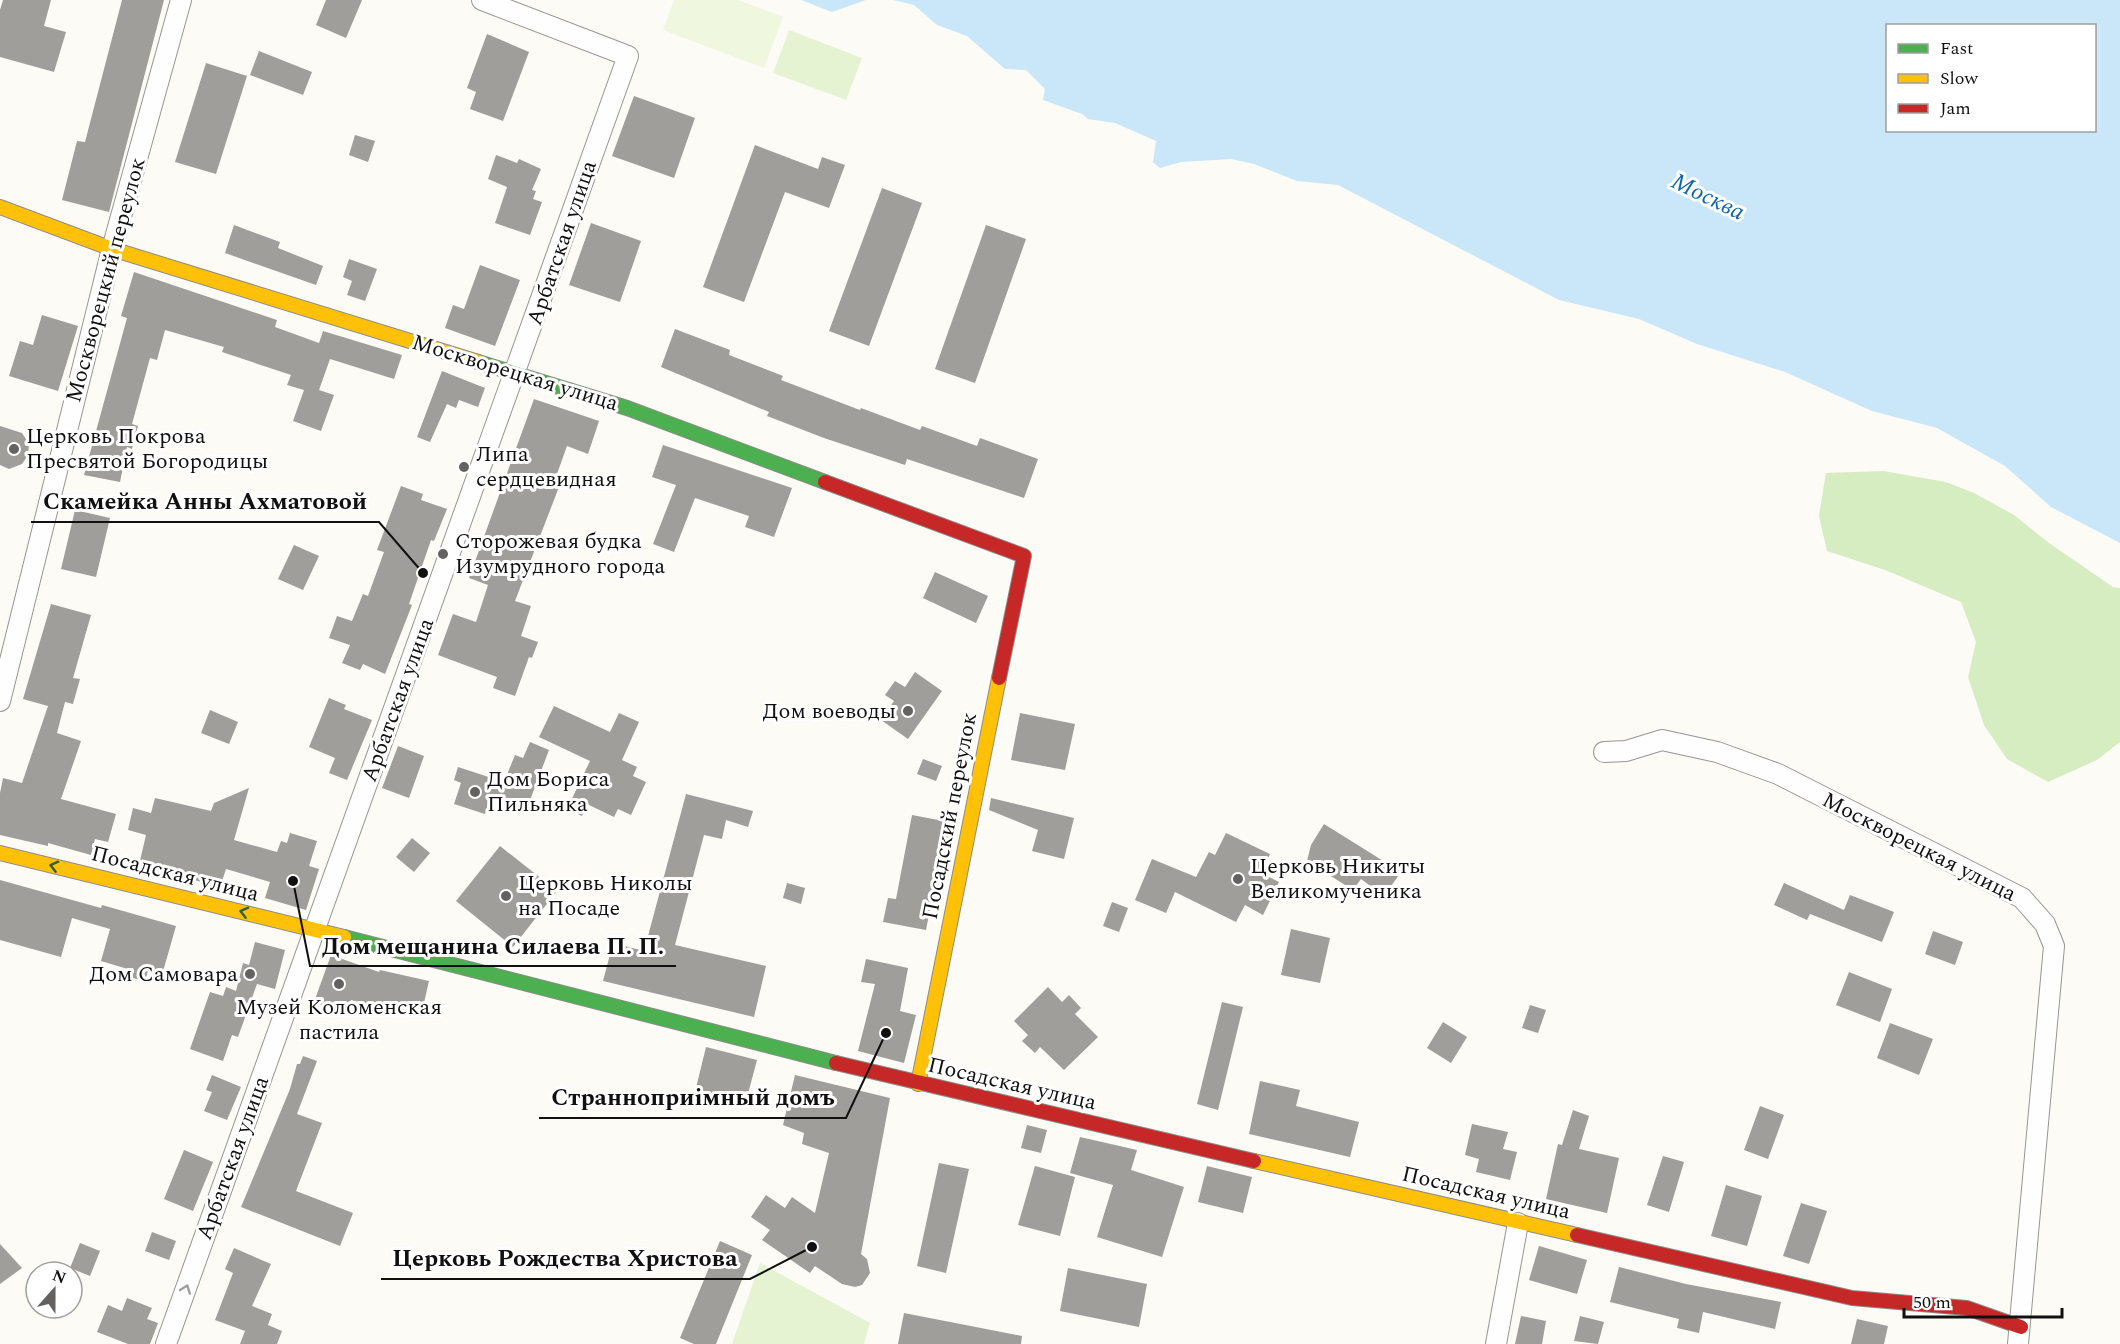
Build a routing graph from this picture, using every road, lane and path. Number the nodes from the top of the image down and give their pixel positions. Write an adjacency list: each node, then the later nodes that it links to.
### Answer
1 (181, 0): 4 (street, Москворецкий переулок)
2 (482, 0): 5 (street, Арбатская улица)
3 (0, 207): 4 (street, Москворецкая улица)
4 (112, 249): 5 (street, Москворецкая улица); 7 (street, Москворецкий переулок)
5 (517, 372): 6 (street, Москворецкая улица); 10 (street, Арбатская улица)
6 (1024, 556): 11 (street, Посадский переулок)
7 (0, 701)
8 (1604, 752): 13 (street, Москворецкая улица)
9 (0, 853): 10 (street, Посадская улица, one-way to 9)
10 (314, 930): 11 (street, Посадская улица); 14 (street, Арбатская улица, one-way to 10)
11 (918, 1084): 12 (street, Посадская улица)
12 (1518, 1223): 13 (street, Посадская улица); 15 (street)
13 (2019, 1336)
14 (166, 1344)
15 (1496, 1344)

